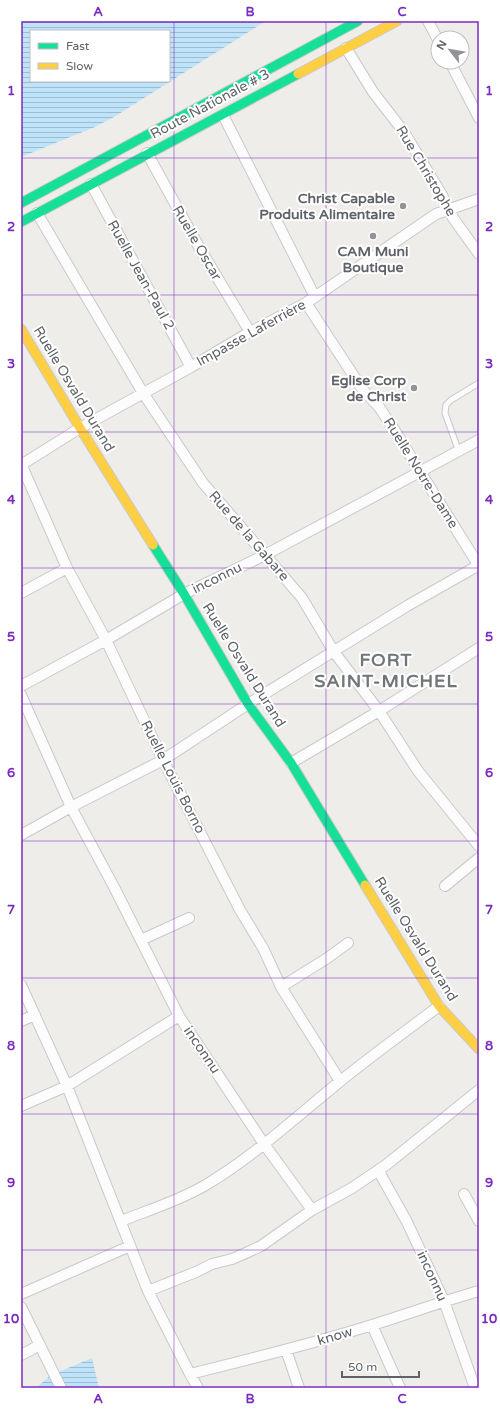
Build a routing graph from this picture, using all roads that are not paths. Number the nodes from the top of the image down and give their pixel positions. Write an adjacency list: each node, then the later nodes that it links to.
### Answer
1 (358, 21): 12 (street, Route Nationale # 3)
2 (397, 21): 5 (street, Route Nationale # 3)
3 (428, 21): 4 (street)
4 (433, 30)
5 (346, 48): 7 (street, Route Nationale # 3); 13 (street, Rue Christophe)
6 (454, 70): 8 (street)
7 (223, 115): 9 (street, Route Nationale # 3); 17 (street)
8 (479, 118)
9 (147, 153): 10 (street, Route Nationale # 3); 20 (street, Ruelle Oscar)
10 (91, 184): 14 (street, Route Nationale # 3); 21 (street, Ruelle Jean-Paul 2)
11 (479, 199): 13 (street, Impasse Laferrière)
12 (25, 200)
13 (449, 210): 16 (street, Rue Christophe); 17 (street, Impasse Laferrière)
14 (37, 213): 15 (street, Route Nationale # 3); 23 (street, Rue de la Gabare)
15 (21, 222)
16 (479, 254)
17 (315, 297): 18 (street, Impasse Laferrière)
18 (306, 303): 20 (street, Impasse Laferrière); 28 (street, Ruelle Notre-Dame)
19 (21, 329): 24 (street, Ruelle Osvald Durand)
20 (250, 332): 21 (street, Impasse Laferrière)
21 (191, 367): 23 (street, Impasse Laferrière)
22 (479, 383): 26 (lane)
23 (143, 393): 24 (street, Impasse Laferrière); 29 (street, Rue de la Gabare)
24 (80, 428): 27 (street, Impasse Laferrière); 33 (street, Ruelle Osvald Durand)
25 (479, 440): 26 (street, inconnu)
26 (459, 452): 28 (street, inconnu)
27 (21, 464): 31 (street, Ruelle Louis Borno)
28 (421, 472): 29 (street, inconnu); 30 (street, Ruelle Notre-Dame)
29 (265, 555): 33 (street, inconnu); 36 (street, Rue de la Gabare)
30 (479, 565): 36 (street)
31 (67, 568): 32 (street); 34 (street, Ruelle Louis Borno)
32 (21, 593)
33 (184, 594): 34 (street, inconnu); 39 (street, Ruelle Osvald Durand)
34 (106, 640): 37 (street, inconnu); 41 (street, Ruelle Louis Borno)
35 (479, 648): 40 (street)
36 (334, 652): 39 (street); 40 (street, Rue de la Gabare)
37 (21, 686)
38 (21, 695): 43 (street, inconnu)
39 (248, 704): 41 (street); 42 (street, Ruelle Osvald Durand)
40 (379, 711): 42 (street); 45 (street, Rue de la Gabare)
41 (163, 760): 43 (street); 52 (street, Ruelle Louis Borno)
42 (291, 763): 53 (street, Ruelle Osvald Durand)
43 (71, 807): 44 (street); 49 (street, inconnu)
44 (21, 835)
45 (479, 846)
46 (479, 858): 47 (street)
47 (445, 886)
48 (189, 918): 49 (street)
49 (141, 940): 55 (street, inconnu)
50 (348, 943): 52 (street)
51 (21, 985): 54 (street)
52 (280, 987): 58 (street, Ruelle Louis Borno)
53 (440, 1006): 57 (street, Ruelle Osvald Durand); 58 (street)
54 (34, 1015): 56 (street); 59 (street)
55 (179, 1016): 59 (street, inconnu); 62 (street, inconnu)
56 (21, 1021)
57 (479, 1048)
58 (340, 1081): 62 (street)
59 (67, 1086): 61 (street, inconnu); 67 (street)
60 (479, 1090): 63 (street)
61 (21, 1106)
62 (264, 1144): 65 (street, inconnu); 67 (street)
63 (378, 1170): 65 (street); 72 (street, inconnu)
64 (464, 1194): 66 (street)
65 (312, 1210): 69 (street)
66 (479, 1220)
67 (120, 1221): 68 (street)
68 (130, 1246): 69 (street); 71 (street)
69 (148, 1291): 78 (street)
70 (479, 1291): 72 (street, know)
71 (21, 1294)
72 (444, 1301): 74 (street, know); 83 (street, inconnu)
73 (21, 1307): 75 (street)
74 (372, 1325): 76 (street, know); 82 (street)
75 (40, 1345): 77 (street); 79 (street)
76 (286, 1350): 78 (street, know); 81 (street)
77 (21, 1354)
78 (190, 1374): 80 (street)
79 (61, 1388)
80 (198, 1388)
81 (300, 1388)
82 (400, 1388)
83 (475, 1388)

